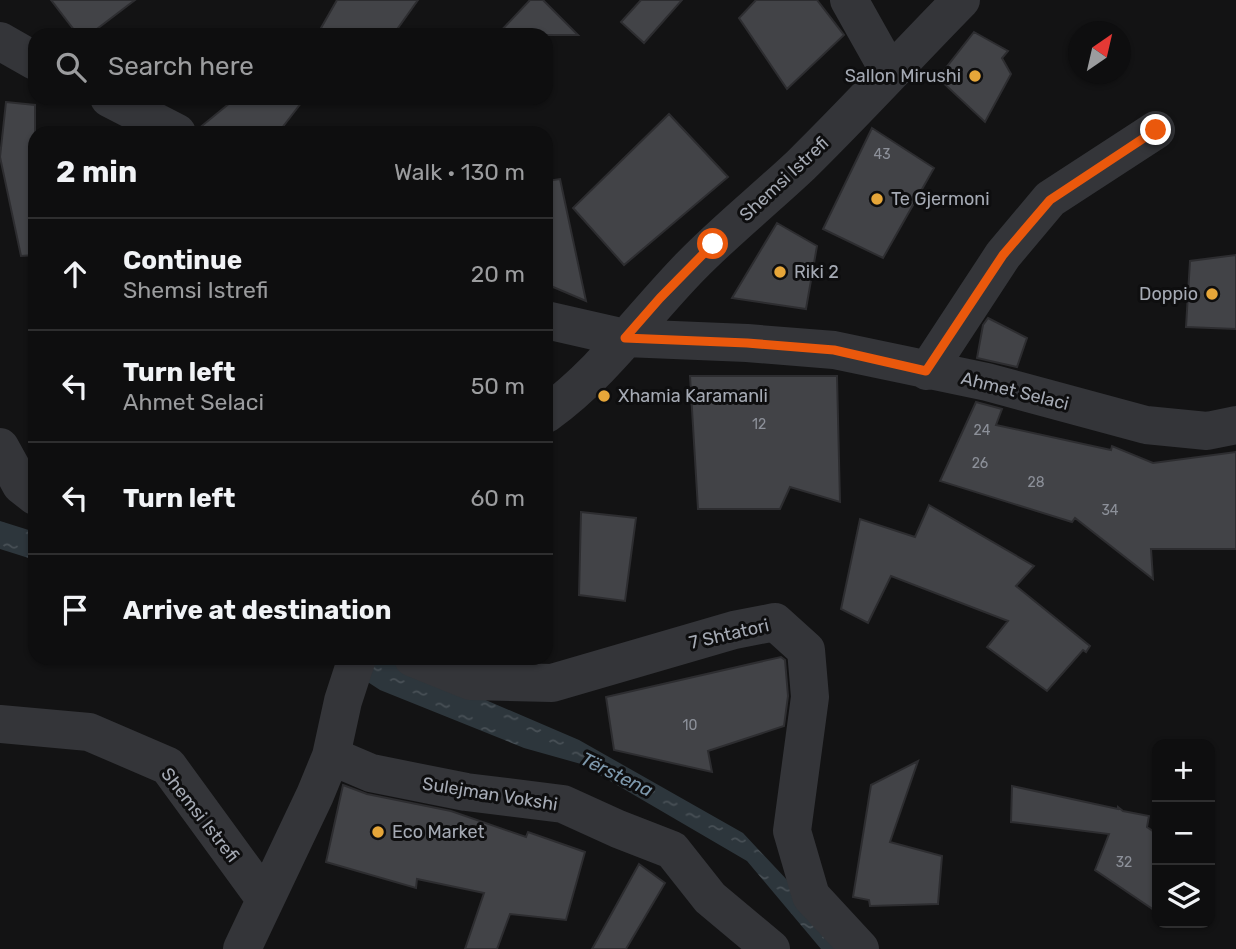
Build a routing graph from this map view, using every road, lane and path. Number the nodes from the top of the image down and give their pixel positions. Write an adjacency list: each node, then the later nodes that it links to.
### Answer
1 (849, 0): 5 (street)
2 (961, 0): 5 (street, Shemsi Istrefi)
3 (0, 41): 4 (street)
4 (28, 57)
5 (890, 73): 10 (street, Shemsi Istrefi)
6 (123, 105): 7 (street)
7 (163, 126)
8 (1156, 130): 11 (street)
9 (553, 324): 10 (street, Ahmet Selaci)
10 (625, 338): 11 (street, Ahmet Selaci); 12 (street, Shemsi Istrefi)
11 (926, 371): 13 (street, Ahmet Selaci)
12 (553, 408)
13 (1236, 425)
14 (0, 447): 15 (street)
15 (28, 490)
16 (355, 665): 19 (street)
17 (431, 665): 23 (street, 7 Shtatori)
18 (0, 724): 20 (street, Shemsi Istrefi)
19 (331, 756): 20 (street); 22 (street, Sulejman Vokshi)
20 (265, 899): 21 (street)
21 (242, 949)
22 (771, 949)
23 (860, 949)

